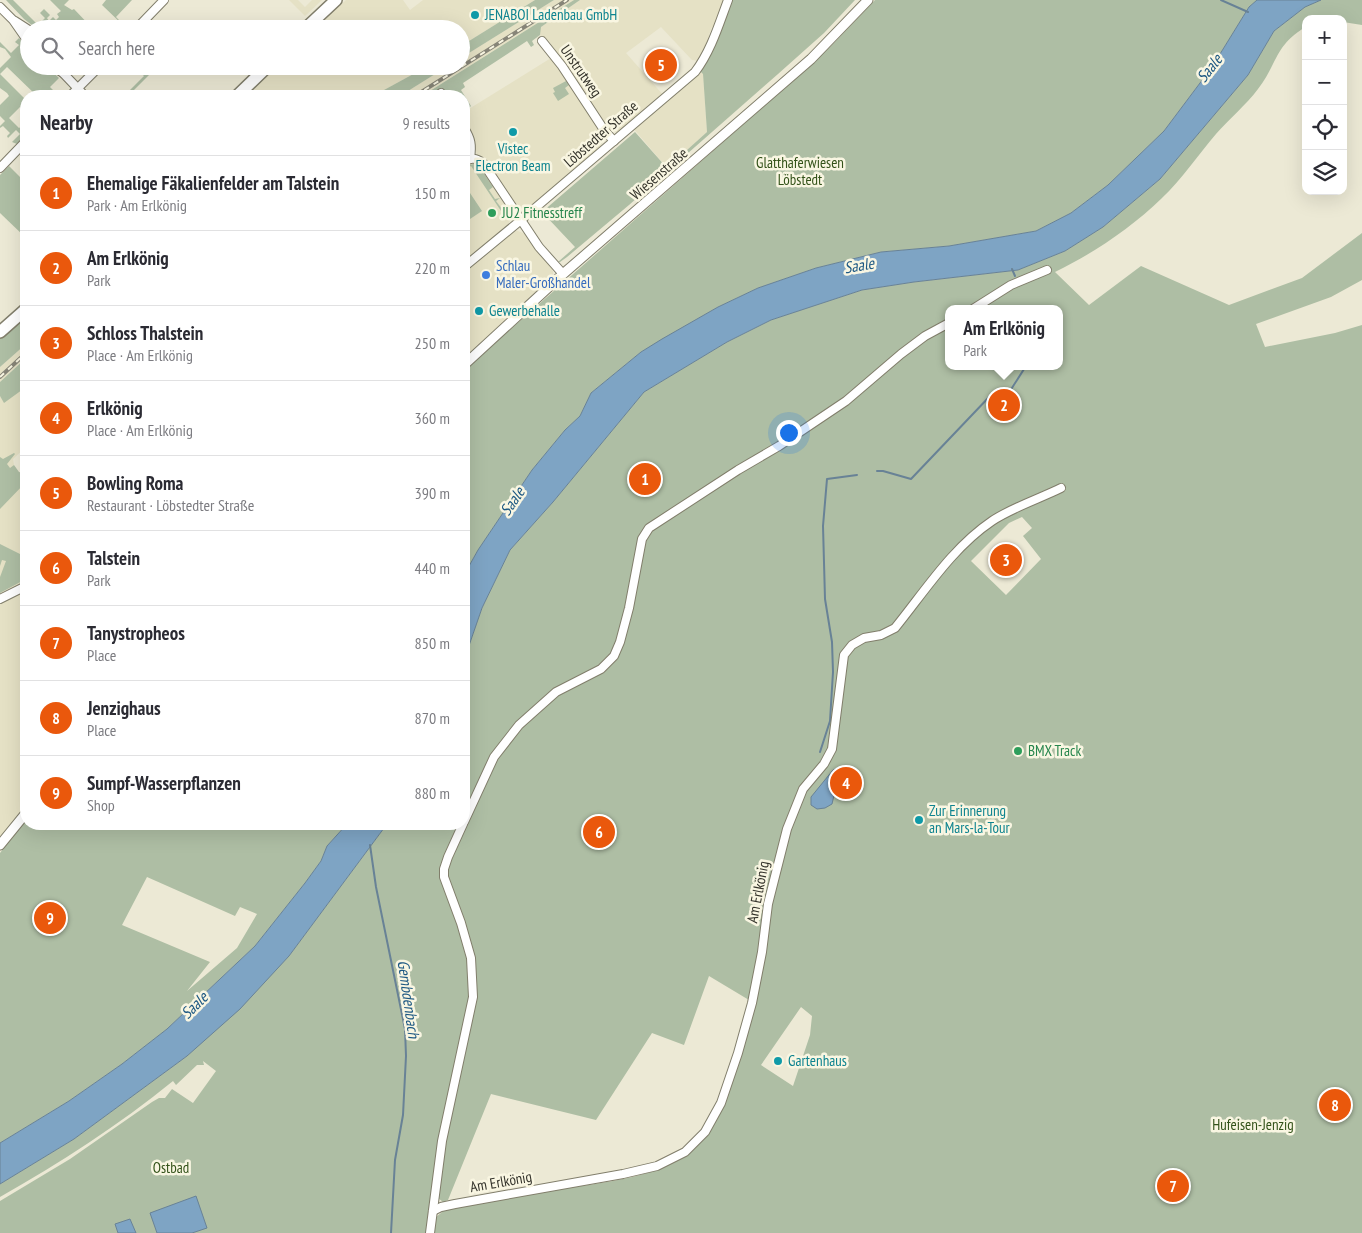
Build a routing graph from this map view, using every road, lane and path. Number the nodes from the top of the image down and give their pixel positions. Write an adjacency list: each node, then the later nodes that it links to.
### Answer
1 (164, 0): 7 (street)
2 (336, 0): 8 (main road)
3 (728, 0): 18 (street, Löbstedter Straße)
4 (868, 0): 26 (street, Wiesenstraße)
5 (0, 7): 6 (street)
6 (13, 20): 9 (street); 10 (street)
7 (145, 20)
8 (315, 20)
9 (20, 24)
10 (20, 30)
11 (542, 41): 18 (street, Unstrutweg)
12 (66, 75): 15 (street)
13 (91, 75): 15 (street)
14 (259, 75): 16 (main road)
15 (78, 89)
16 (243, 90)
17 (470, 138): 20 (street)
18 (614, 141): 23 (street, Löbstedter Straße)
19 (20, 147): 22 (street)
20 (470, 152)
21 (470, 160): 23 (street)
22 (0, 168)
23 (522, 220): 24 (street, Löbstedter Straße); 26 (street)
24 (470, 262)
25 (1047, 270): 27 (street)
26 (563, 274): 31 (street, Wiesenstraße)
27 (980, 305)
28 (20, 314): 30 (main road)
29 (945, 325): 35 (street)
30 (0, 332)
31 (470, 359)
32 (1062, 488): 39 (street, Am Erlkönig)
33 (20, 589): 34 (street)
34 (0, 599)
35 (470, 808)
36 (20, 820): 38 (street)
37 (460, 830): 39 (street)
38 (0, 845)
39 (433, 1211): 40 (street)
40 (430, 1233)

